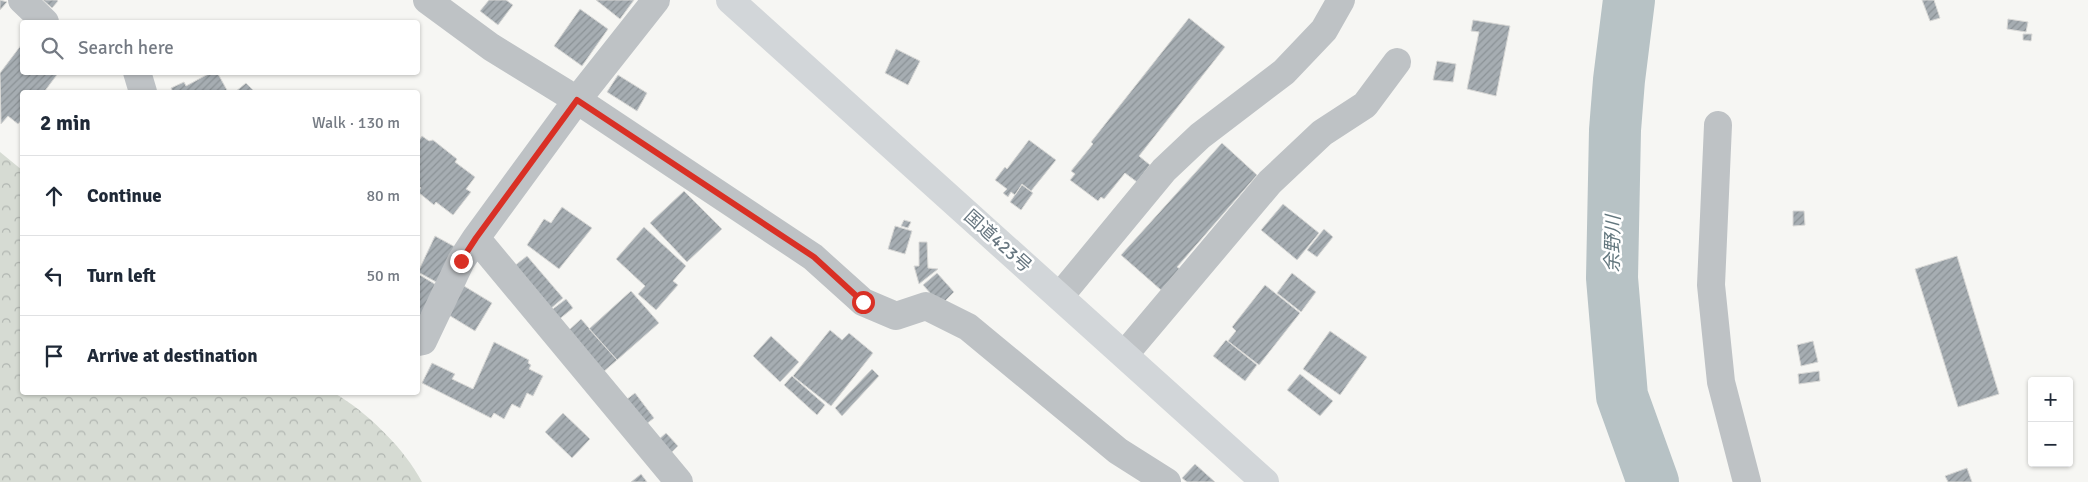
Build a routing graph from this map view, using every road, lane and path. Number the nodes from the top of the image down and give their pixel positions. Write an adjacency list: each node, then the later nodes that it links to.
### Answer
1 (22, 0): 6 (street)
2 (427, 0): 10 (street)
3 (656, 0): 10 (street)
4 (730, 0): 13 (highway, 国道423号)
5 (1341, 0): 13 (street)
6 (43, 20)
7 (1397, 62): 15 (street)
8 (138, 75): 9 (street)
9 (142, 90)
10 (577, 100): 12 (street); 17 (street)
11 (1718, 125): 19 (street)
12 (476, 238): 14 (street); 16 (street)
13 (1060, 296): 15 (highway, 国道423号)
14 (420, 342)
15 (1125, 354): 18 (highway, 国道423号)
16 (679, 482)
17 (1167, 482)
18 (1265, 482)
19 (1747, 482)

